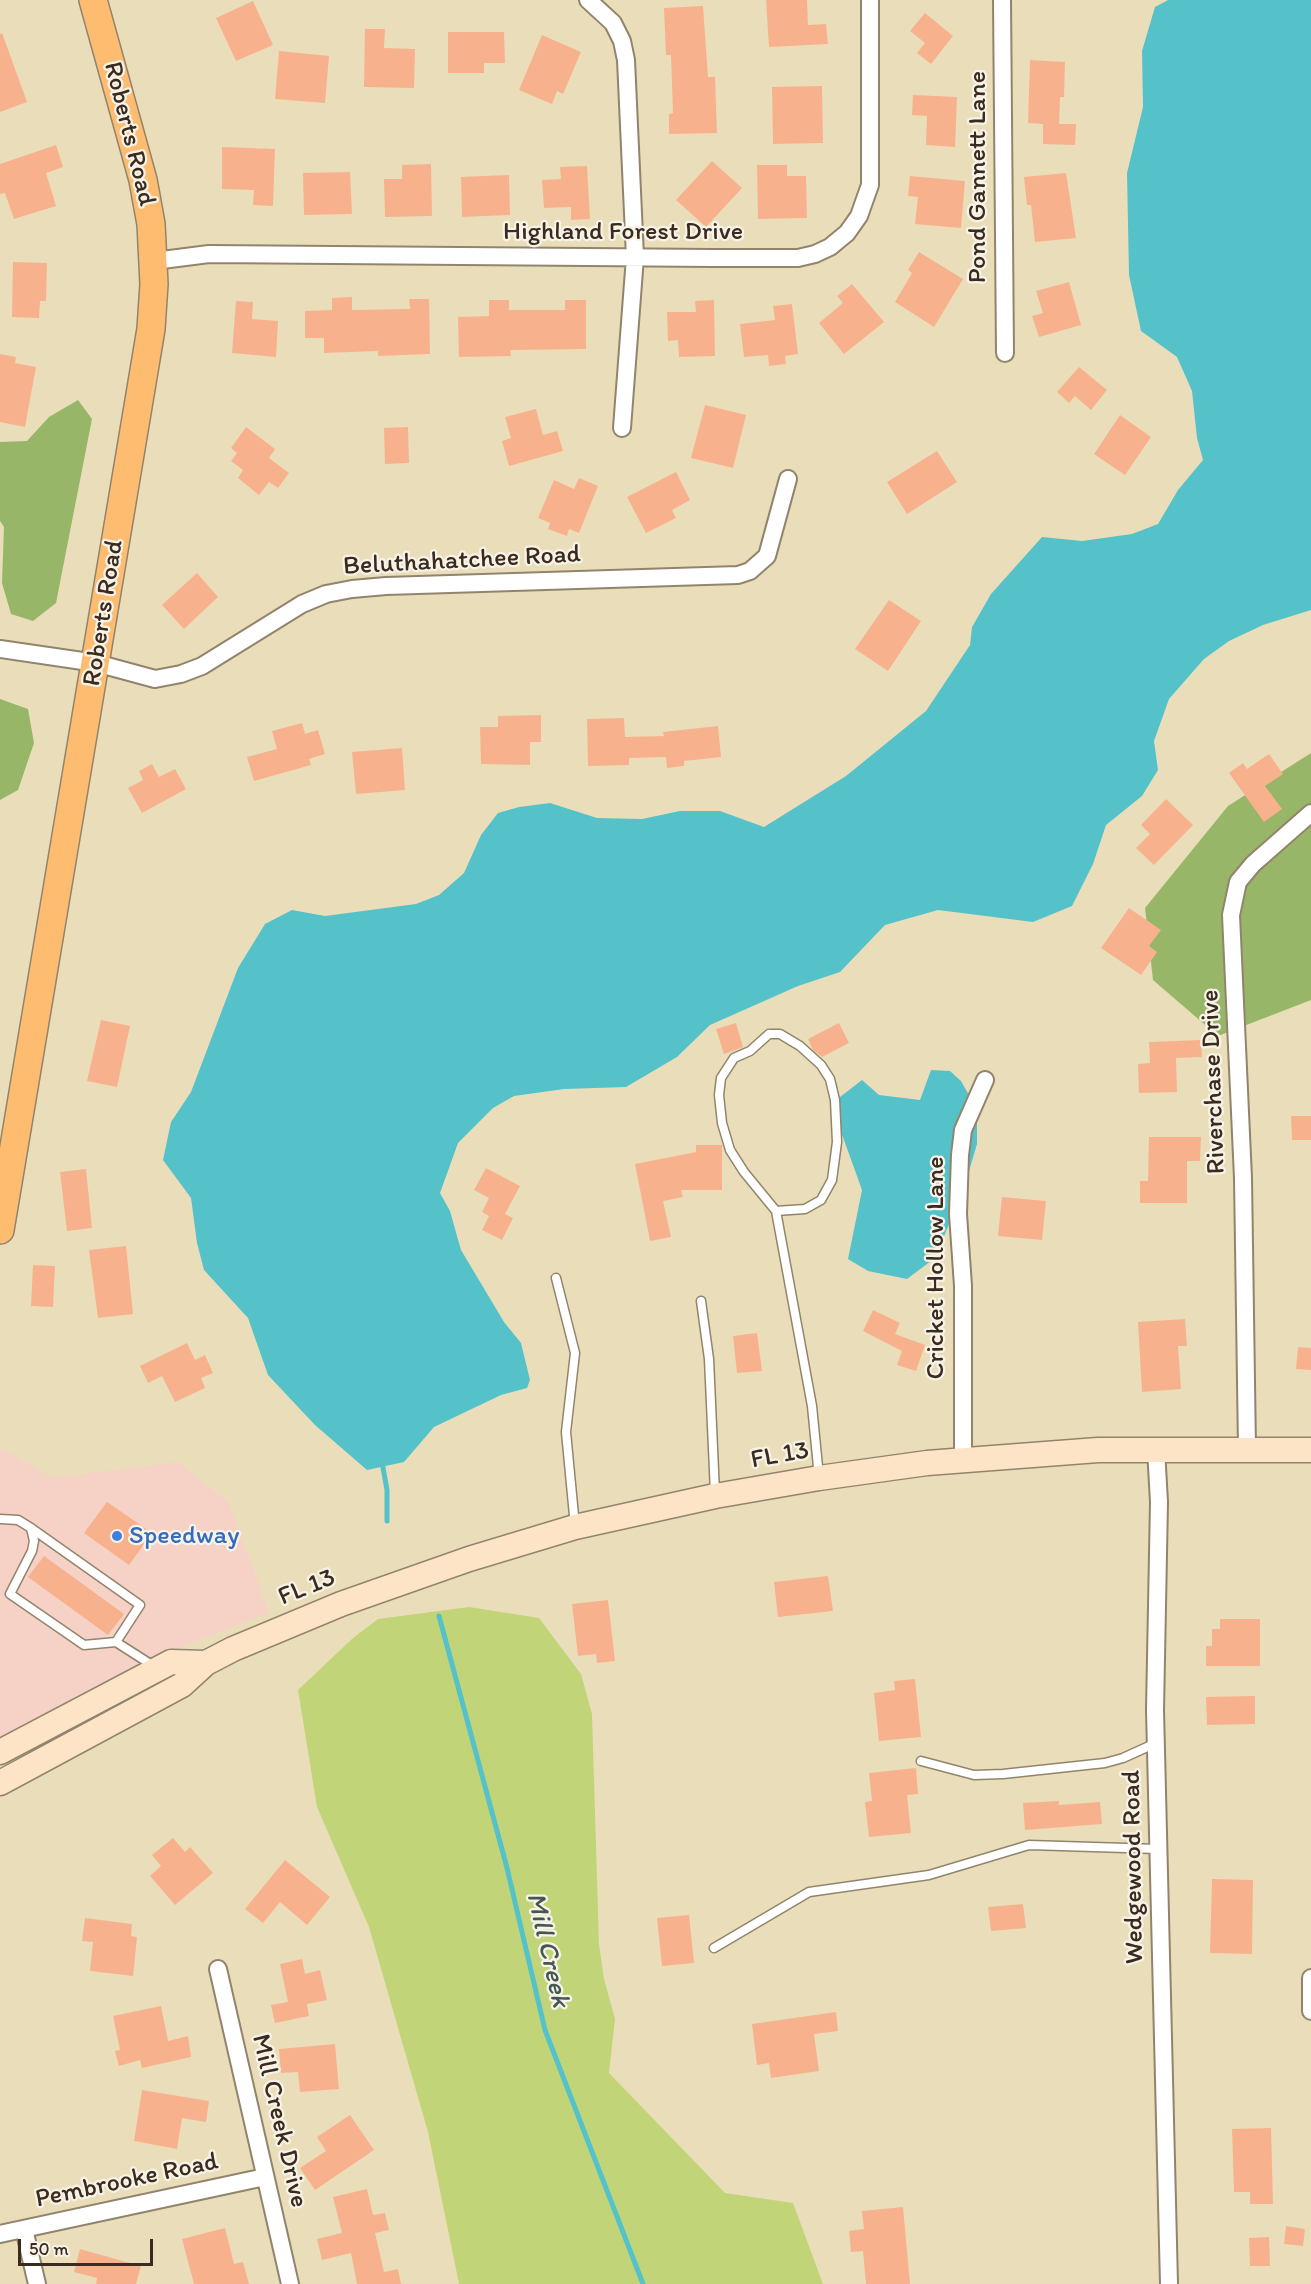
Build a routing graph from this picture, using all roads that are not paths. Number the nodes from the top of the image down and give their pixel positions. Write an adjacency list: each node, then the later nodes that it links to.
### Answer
1 (93, 0): 6 (main road, Roberts Road)
2 (588, 0): 5 (street)
3 (870, 0): 5 (street, Highland Forest Drive)
4 (1002, 0): 7 (street, Pond Gannett Lane)
5 (635, 257): 6 (street, Highland Forest Drive); 8 (street)
6 (154, 261): 11 (main road, Roberts Road)
7 (1005, 353)
8 (622, 428)
9 (788, 479): 11 (street, Beluthahatchee Road)
10 (0, 649): 11 (street, Beluthahatchee Road)
11 (96, 663): 15 (main road, Roberts Road)
12 (1311, 813): 19 (street, Riverchase Drive)
13 (985, 1080): 21 (street, Cricket Hollow Lane)
14 (776, 1211): 14 (lane); 22 (lane)
15 (0, 1230)
16 (556, 1278): 25 (lane)
17 (701, 1301): 23 (lane)
18 (1156, 1449): 19 (main road, FL 13); 21 (main road, FL 13); 30 (street, Wedgewood Road)
19 (1247, 1449): 20 (main road, FL 13)
20 (1311, 1450)
21 (963, 1460): 22 (main road, FL 13)
22 (819, 1478): 23 (main road, FL 13)
23 (715, 1496): 25 (main road, FL 13)
24 (0, 1519): 26 (lane)
25 (575, 1527): 28 (main road, FL 13)
26 (31, 1528): 27 (lane); 27 (lane)
27 (116, 1642): 29 (lane)
28 (206, 1663): 29 (main road); 33 (main road)
29 (158, 1669): 31 (main road)
30 (1156, 1743): 32 (lane); 34 (street, Wedgewood Road)
31 (0, 1752)
32 (921, 1761)
33 (0, 1783)
34 (1158, 1849): 35 (lane); 44 (street, Wedgewood Road)
35 (714, 1948)
36 (218, 1969): 39 (street, Mill Creek Drive)
37 (1311, 1978): 38 (street)
38 (1311, 2011)
39 (265, 2177): 40 (street, Pembrooke Road); 43 (street, Mill Creek Drive)
40 (24, 2229): 41 (street, Pembrooke Road); 42 (street)
41 (0, 2234)
42 (36, 2284)
43 (290, 2284)
44 (1169, 2284)

